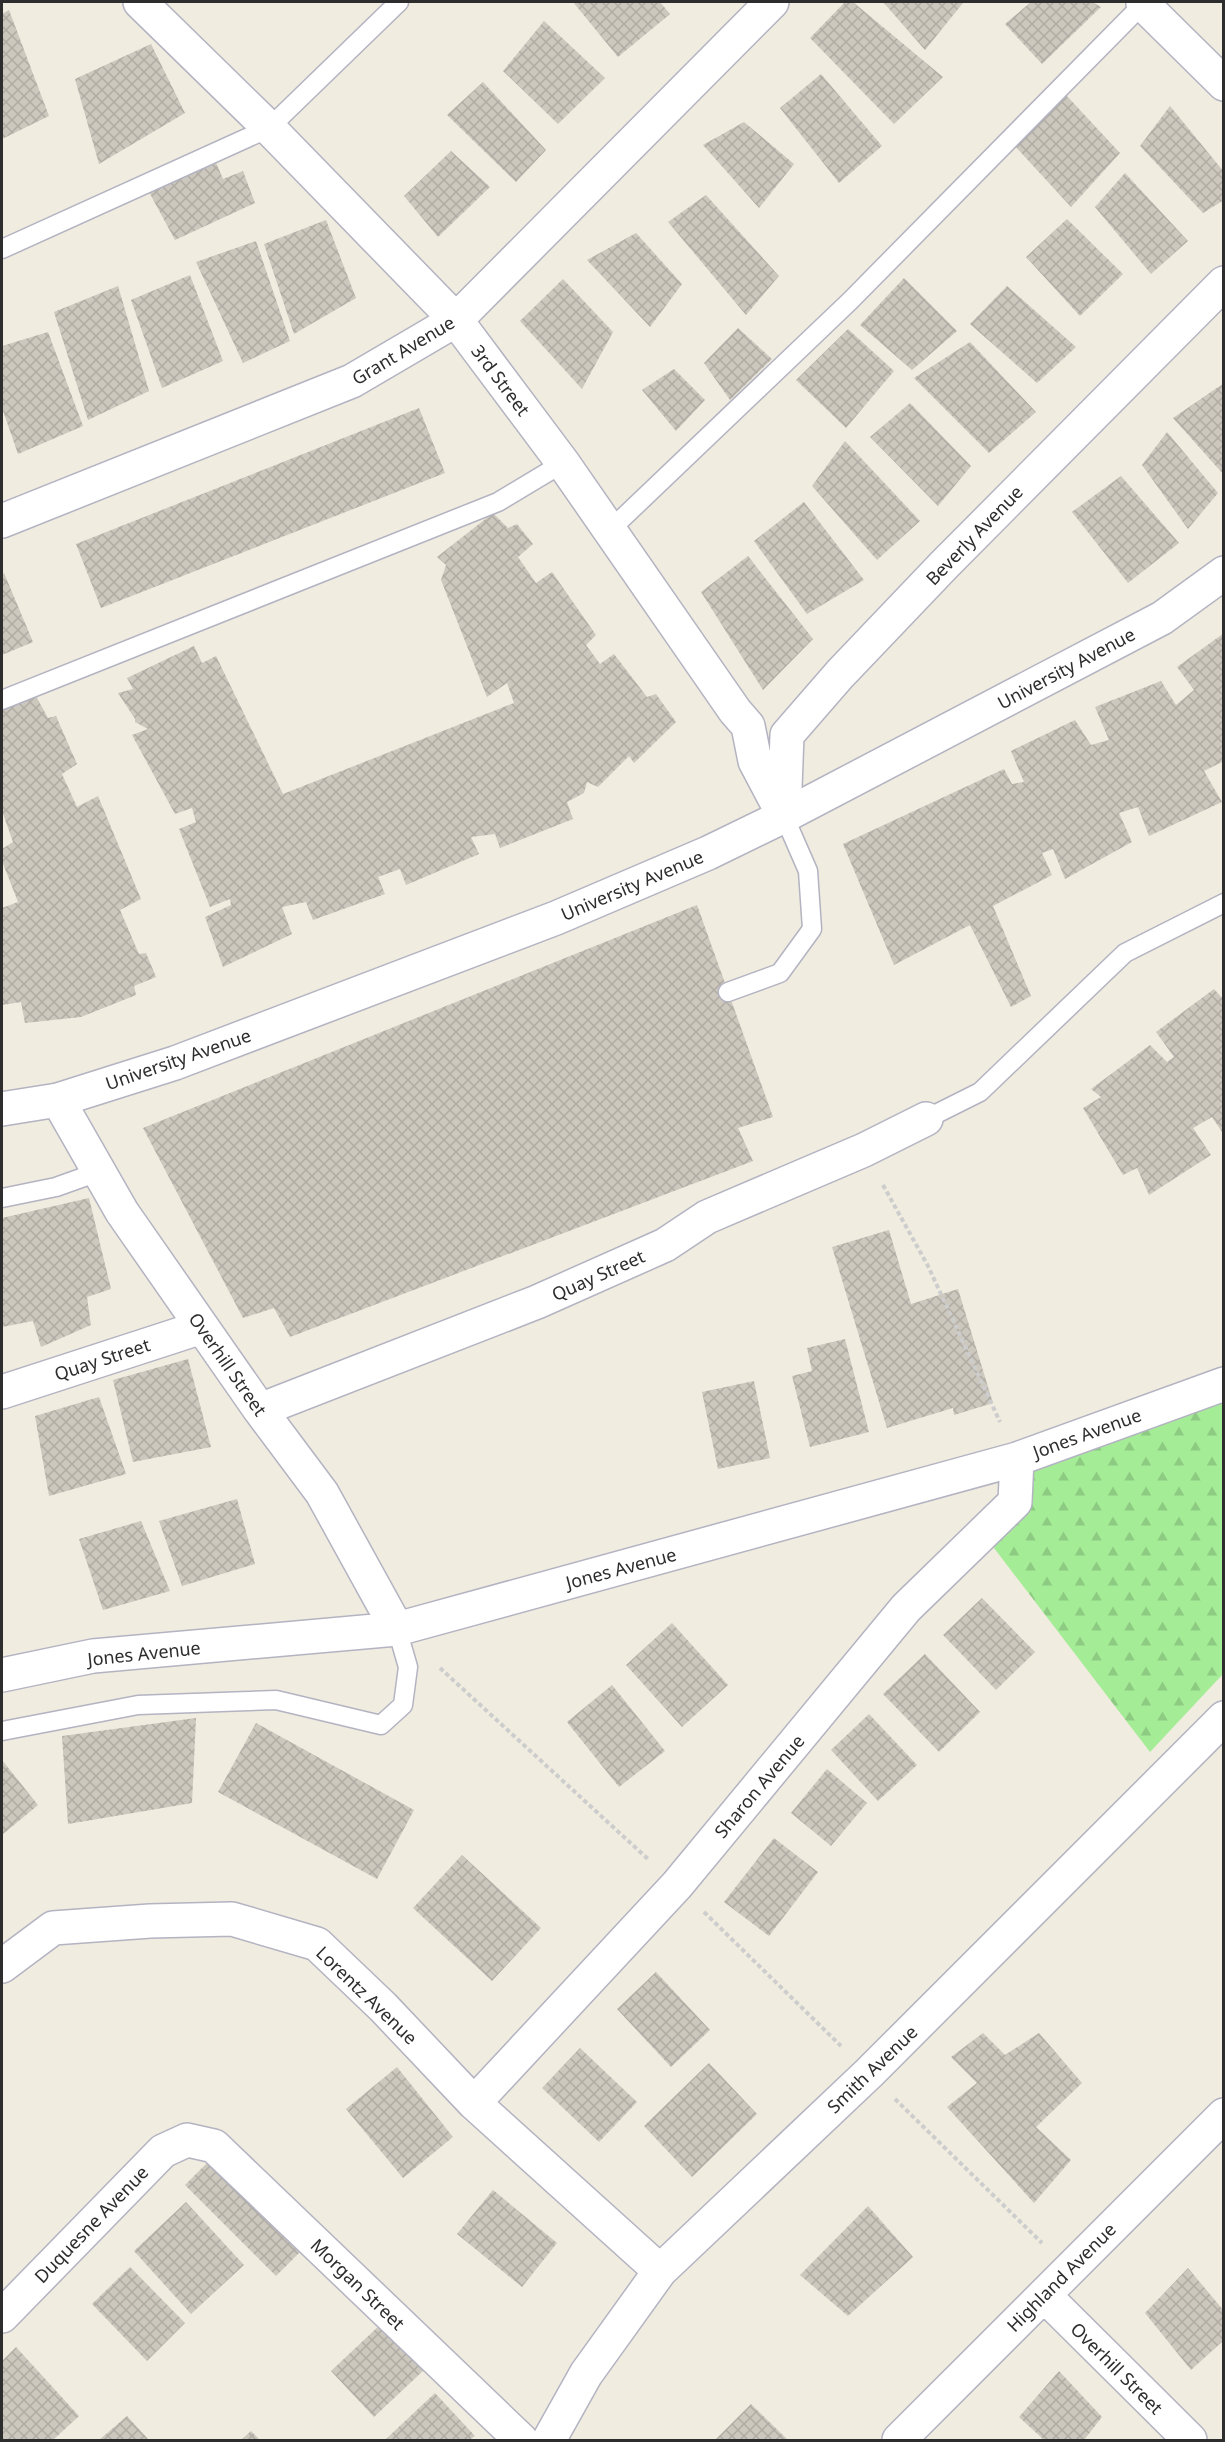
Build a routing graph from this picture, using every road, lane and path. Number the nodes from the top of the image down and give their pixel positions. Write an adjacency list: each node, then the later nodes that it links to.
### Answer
1 (140, 2): 6 (street, 3rd Street)
2 (399, 2): 6 (lane)
3 (772, 2): 9 (street, Grant Avenue)
4 (1144, 3): 5 (street); 12 (lane)
5 (1224, 84)
6 (268, 128): 7 (lane); 9 (street, 3rd Street)
7 (2, 249)
8 (1224, 283): 15 (street, Beverly Avenue)
9 (456, 320): 10 (street, 3rd Street); 11 (street, Grant Avenue)
10 (562, 463): 12 (street, 3rd Street); 14 (lane)
11 (2, 521)
12 (609, 531): 15 (street, 3rd Street)
13 (1224, 573): 15 (street, University Avenue)
14 (2, 700)
15 (784, 816): 17 (lane); 18 (street, University Avenue)
16 (1224, 903): 20 (lane)
17 (728, 992)
18 (57, 1100): 19 (street, University Avenue); 22 (street, Overhill Street)
19 (2, 1109)
20 (926, 1119): 21 (street, Quay Street)
21 (864, 1150): 27 (street, Quay Street); 28 (path)
22 (98, 1172): 23 (lane); 24 (street, Overhill Street)
23 (2, 1198)
24 (202, 1327): 26 (street, Quay Street); 27 (street, Overhill Street)
25 (1224, 1384): 28 (street, Jones Avenue)
26 (2, 1392)
27 (260, 1410): 29 (street, Overhill Street)
28 (1017, 1458): 29 (street, Jones Avenue); 33 (street, Sharon Avenue)
29 (397, 1629): 30 (street, Jones Avenue); 32 (lane); 33 (path)
30 (2, 1675)
31 (1224, 1718): 35 (street, Smith Avenue)
32 (2, 1731)
33 (677, 1885): 35 (path); 36 (street, Sharon Avenue)
34 (2, 1966): 36 (street, Lorentz Avenue)
35 (869, 2073): 39 (path); 40 (street, Smith Avenue)
36 (474, 2103): 40 (street, Lorentz Avenue)
37 (1224, 2115): 39 (street, Highland Avenue)
38 (187, 2140): 42 (street, Duquesne Avenue); 43 (street, Morgan Street)
39 (1068, 2269): 41 (street, Highland Avenue)
40 (660, 2271): 44 (street, Smith Avenue)
41 (1044, 2295): 45 (street, Highland Avenue); 46 (street, Overhill Street)
42 (2, 2316)
43 (521, 2440)
44 (549, 2440)
45 (899, 2440)
46 (1190, 2440)

